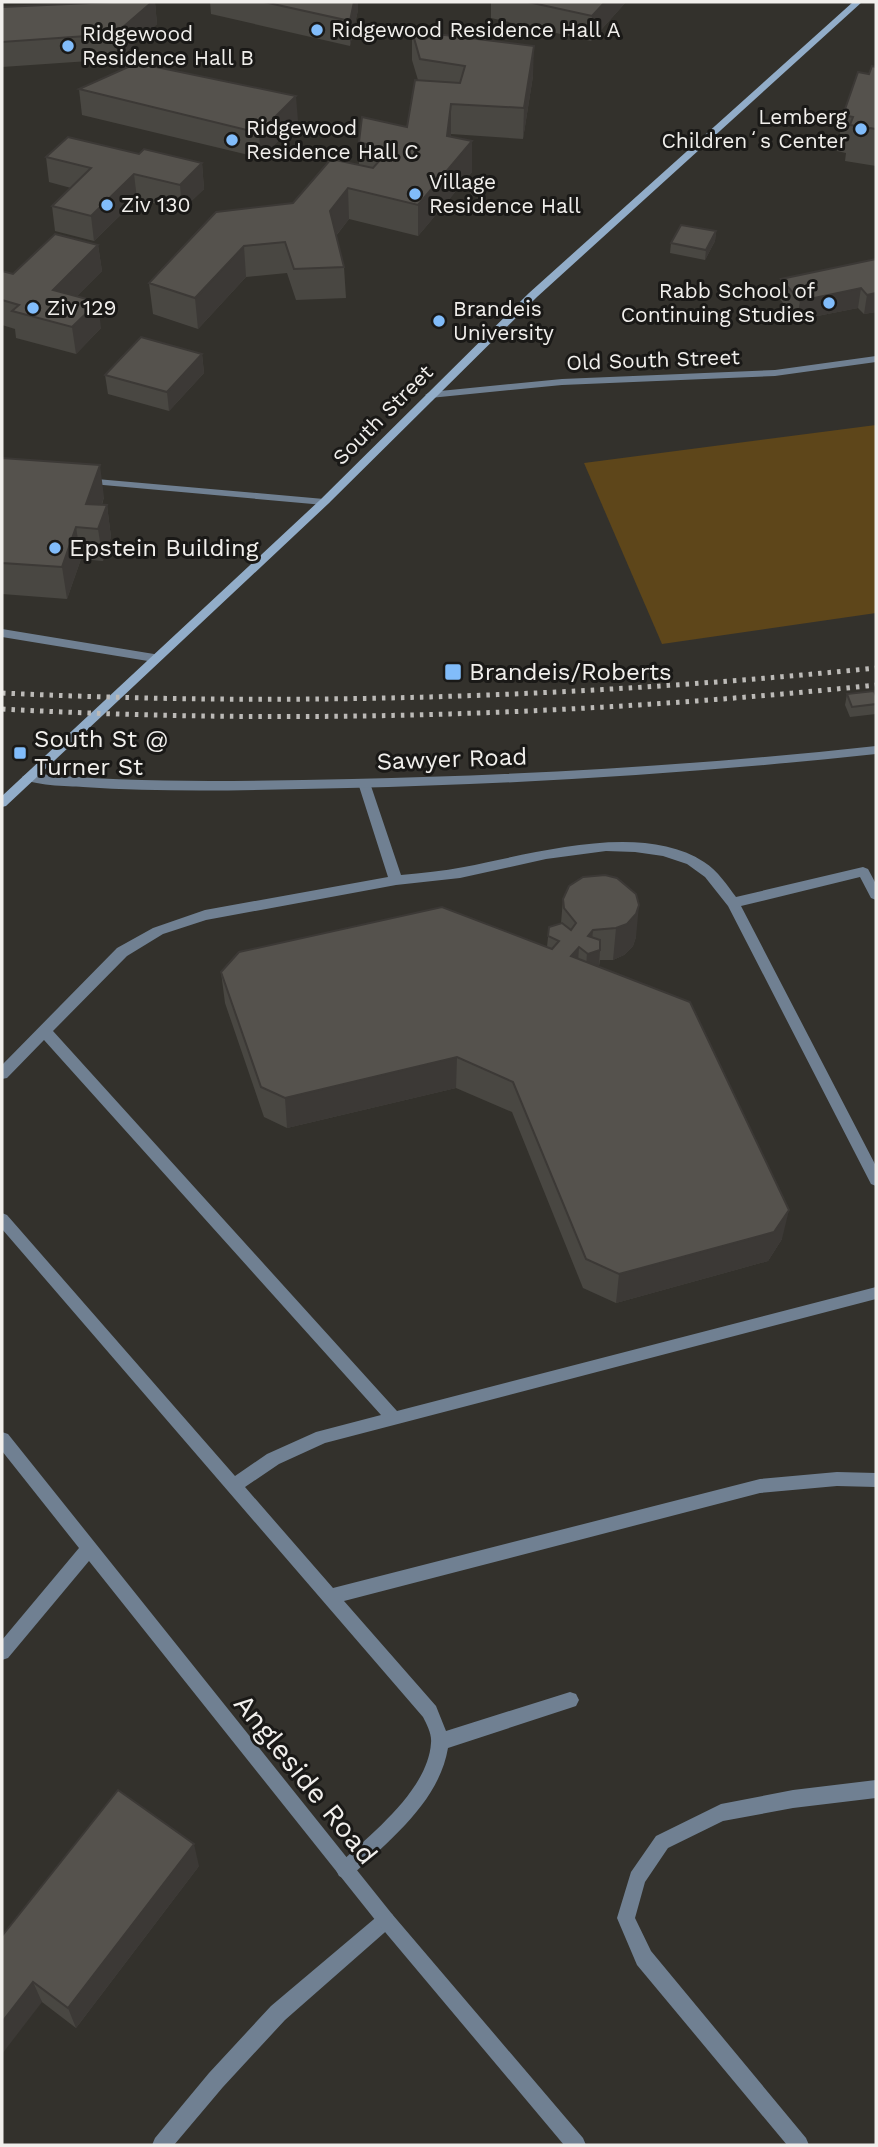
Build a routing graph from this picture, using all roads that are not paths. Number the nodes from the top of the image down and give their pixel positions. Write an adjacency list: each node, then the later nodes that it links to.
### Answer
1 (858, 2): 3 (main road, South Street)
2 (876, 359): 3 (street, Old South Street)
3 (430, 395): 5 (main road, South Street)
4 (76, 480): 5 (street)
5 (324, 502): 9 (main road, South Street)
6 (2, 633): 7 (street)
7 (52, 641): 8 (street); 9 (street)
8 (2, 643)
9 (155, 658): 11 (main road, South Street)
10 (876, 750): 12 (street, Sawyer Road)
11 (28, 778): 12 (street, Sawyer Road); 13 (main road, South Street)
12 (364, 783): 14 (street)
13 (2, 803)
14 (396, 880): 16 (street); 17 (street)
15 (876, 895): 16 (street)
16 (733, 903): 19 (street)
17 (44, 1031): 18 (street); 22 (street)
18 (2, 1074)
19 (876, 1180)
20 (2, 1219): 25 (street)
21 (876, 1293): 22 (street)
22 (394, 1418): 25 (street)
23 (2, 1439): 26 (street, Angleside Road)
24 (876, 1480): 27 (street)
25 (233, 1486): 27 (street)
26 (88, 1550): 28 (street); 32 (street, Angleside Road)
27 (330, 1597): 30 (street)
28 (2, 1652)
29 (570, 1700): 30 (street)
30 (440, 1742): 32 (street)
31 (876, 1789): 36 (street)
32 (345, 1870): 33 (street, Angleside Road)
33 (386, 1920): 34 (street); 35 (street, Angleside Road)
34 (162, 2145)
35 (576, 2145)
36 (799, 2145)

